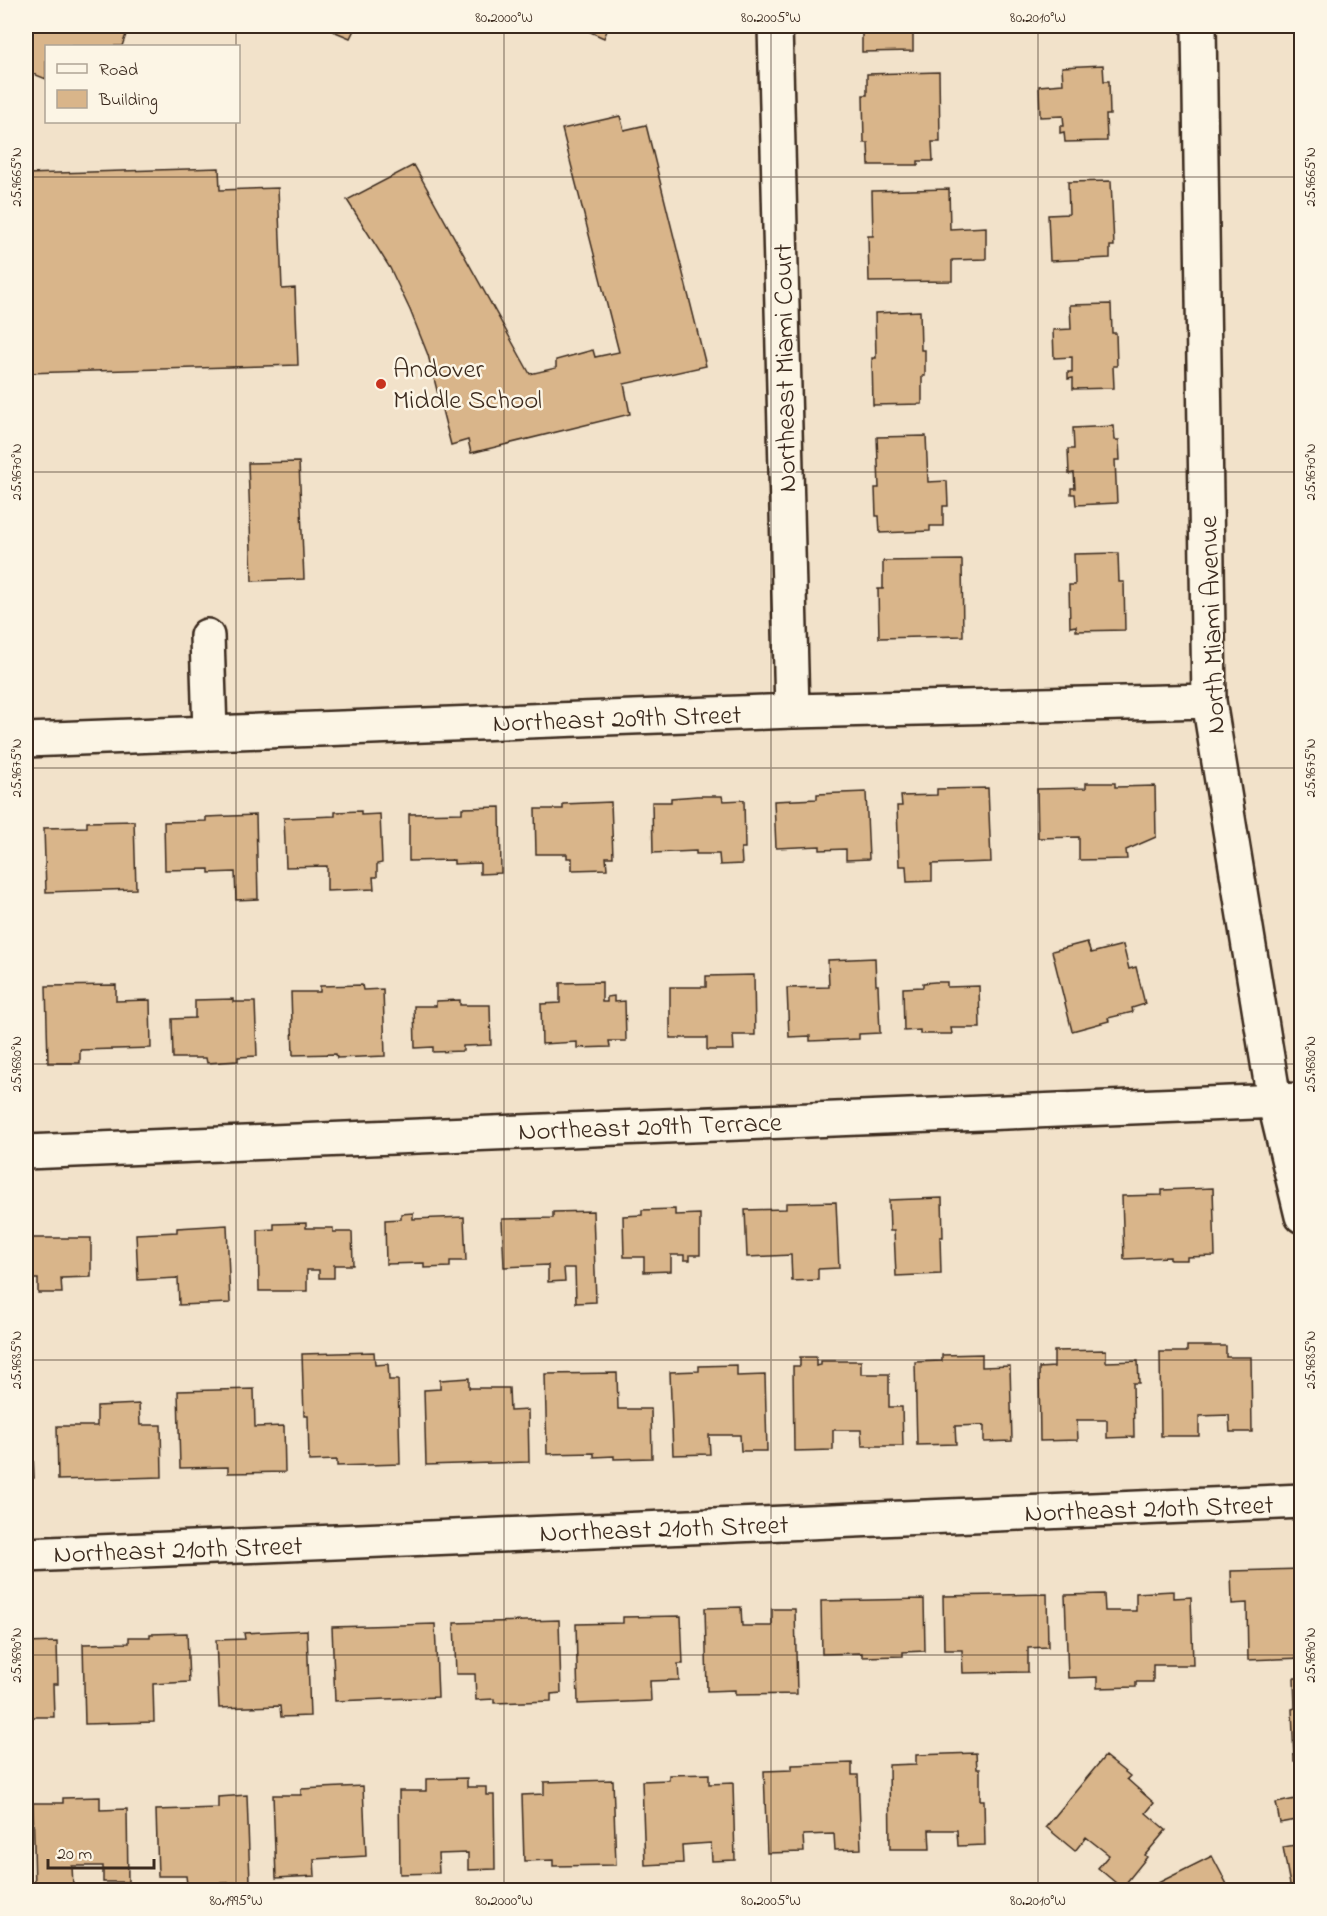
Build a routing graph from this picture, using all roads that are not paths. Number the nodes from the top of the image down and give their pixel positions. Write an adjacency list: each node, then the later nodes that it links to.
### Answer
1 (775, 26): 5 (street, Northeast Miami Court)
2 (1199, 26): 4 (street, North Miami Avenue)
3 (207, 636): 6 (street)
4 (1209, 701): 5 (street, Northeast 209th Street); 8 (street, North Miami Avenue)
5 (792, 711): 6 (street, Northeast 209th Street)
6 (210, 733): 7 (street, Northeast 209th Street)
7 (26, 740)
8 (1288, 1100): 9 (street, Northeast 209th Terrace); 10 (street, North Miami Avenue)
9 (26, 1152)
10 (1302, 1216)
11 (1302, 1501): 12 (street, Northeast 210th Street)
12 (26, 1556)

